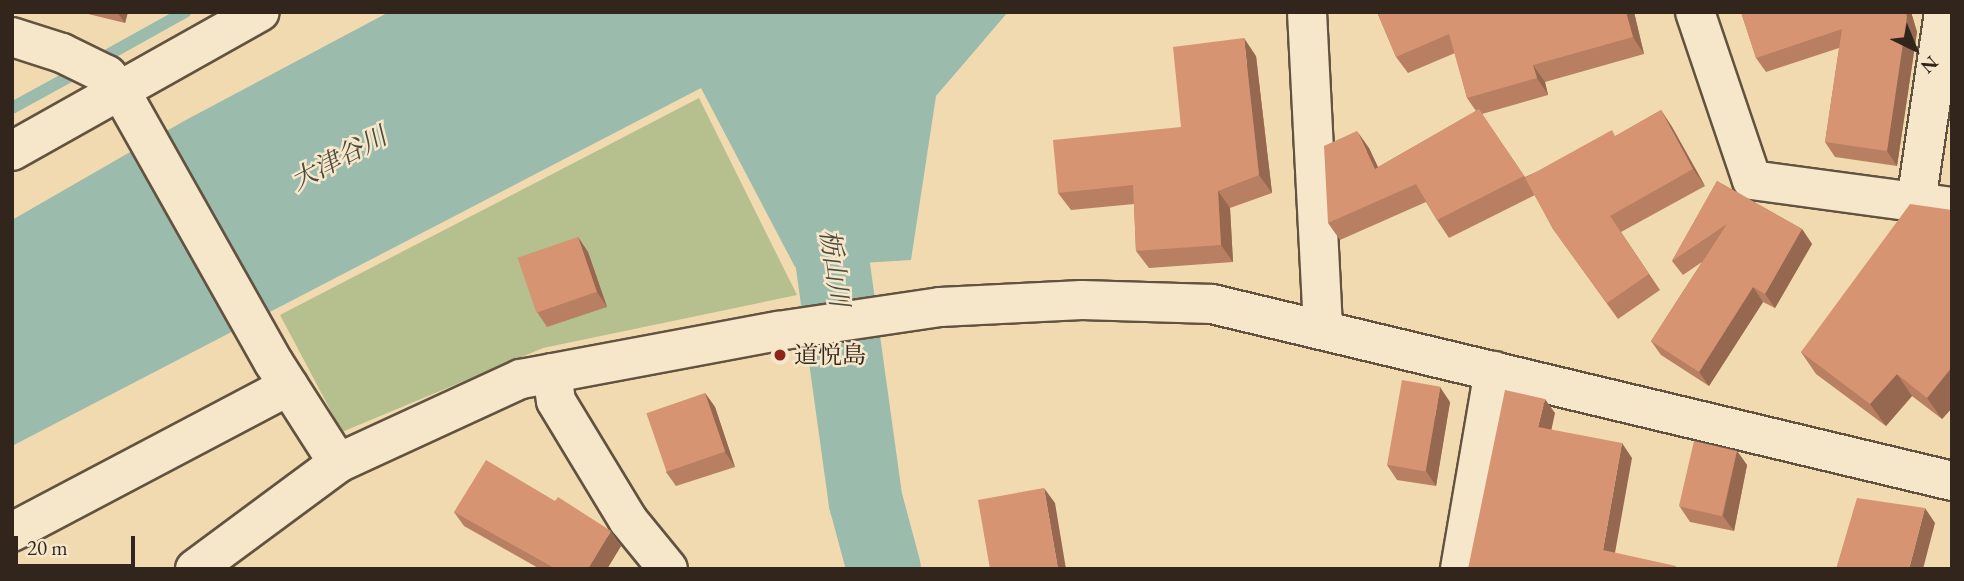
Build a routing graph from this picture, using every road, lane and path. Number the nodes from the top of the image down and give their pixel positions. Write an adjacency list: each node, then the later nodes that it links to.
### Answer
1 (203, 12): 7 (street)
2 (260, 12): 7 (street)
3 (1307, 12): 11 (street)
4 (1695, 12): 10 (street)
5 (1944, 12): 10 (street)
6 (12, 37): 8 (street)
7 (194, 49): 8 (street)
8 (120, 90): 9 (street); 14 (street)
9 (12, 151)
10 (1934, 205)
11 (1323, 329): 12 (street); 13 (street)
12 (1494, 371): 16 (street); 20 (street)
13 (552, 373): 15 (street); 19 (street)
14 (282, 374): 15 (street); 17 (street)
15 (338, 463): 18 (street)
16 (1952, 481)
17 (12, 533)
18 (195, 569)
19 (668, 569)
20 (1460, 569)

